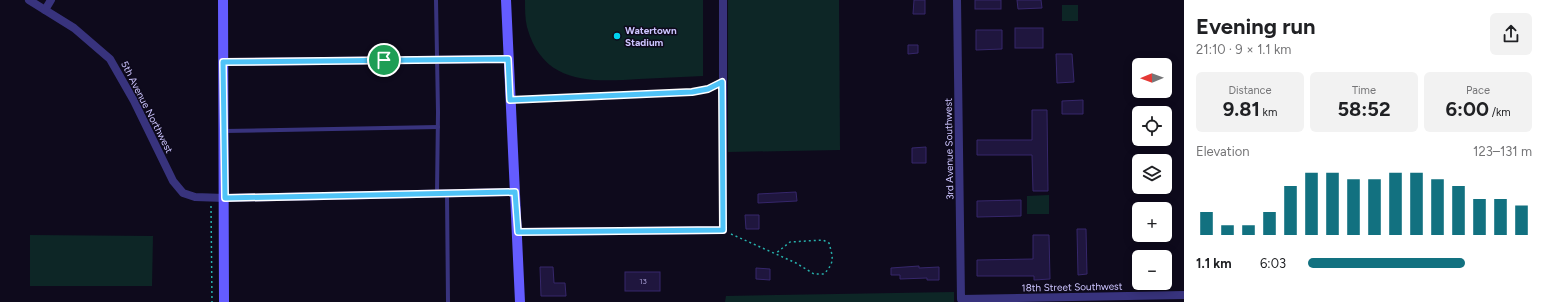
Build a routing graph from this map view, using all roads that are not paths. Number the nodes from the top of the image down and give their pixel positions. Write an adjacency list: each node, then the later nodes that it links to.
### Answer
1 (29, 0): 8 (street, 5th Avenue Northwest)
2 (51, 0): 8 (street)
3 (223, 0): 11 (street)
4 (436, 0): 10 (lane)
5 (506, 0): 9 (street)
6 (723, 0): 18 (street)
7 (957, 0): 20 (street, 3rd Avenue Southwest)
8 (45, 10): 17 (street, 5th Avenue Northwest)
9 (508, 59): 10 (street); 14 (street)
10 (437, 60): 11 (street); 12 (lane)
11 (223, 62): 13 (street)
12 (438, 127): 13 (lane); 15 (lane)
13 (224, 131): 17 (street)
14 (515, 192): 16 (street, 5th Avenue Northwest); 18 (street)
15 (437, 193): 16 (street, 5th Avenue Northwest); 17 (street, 5th Avenue Northwest)
16 (447, 193): 23 (lane)
17 (225, 198): 22 (street)
18 (518, 232): 24 (street)
19 (1184, 295): 21 (street, 18th Street Southwest)
20 (961, 299): 21 (street, 18th Street Southwest)
21 (1175, 299)
22 (224, 302)
23 (448, 302)
24 (520, 302)

